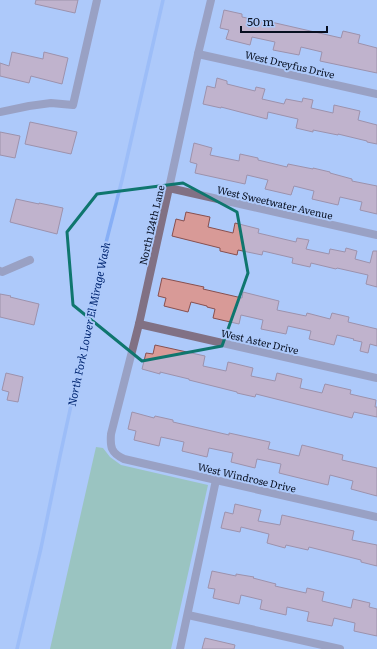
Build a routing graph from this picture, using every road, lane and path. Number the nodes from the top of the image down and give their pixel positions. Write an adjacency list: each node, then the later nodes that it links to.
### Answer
1 (97, 0): 5 (street)
2 (211, 0): 3 (street, North 124th Lane)
3 (198, 54): 4 (street, West Dreyfus Drive); 6 (street, North 124th Lane)
4 (377, 94)
5 (0, 112)
6 (169, 188): 7 (street, West Sweetwater Avenue); 10 (street, North 124th Lane)
7 (377, 235)
8 (30, 260): 9 (street)
9 (0, 271)
10 (139, 324): 11 (street, West Aster Drive); 12 (street, North 124th Lane)
11 (377, 378)
12 (114, 453): 13 (street, West Windrose Drive)
13 (216, 480): 14 (street, West Windrose Drive); 15 (street)
14 (377, 517)
15 (188, 615): 16 (street); 17 (street)
16 (180, 649)
17 (340, 649)

